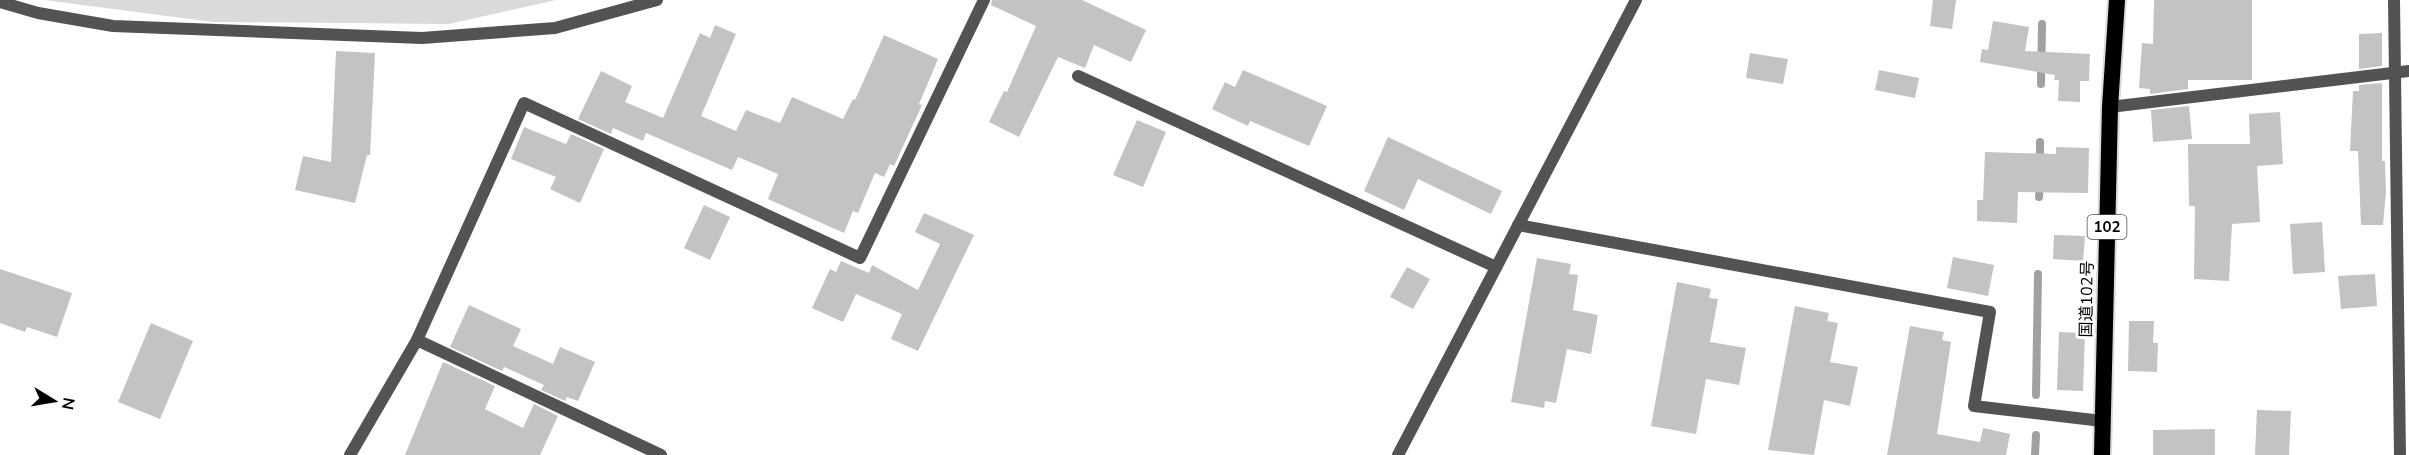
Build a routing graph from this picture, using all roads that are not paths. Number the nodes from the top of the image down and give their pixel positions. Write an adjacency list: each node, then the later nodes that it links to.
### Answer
1 (657, 0): 6 (street)
2 (984, 0): 13 (street)
3 (1636, 0): 11 (street)
4 (2116, 0): 10 (highway, 国道102号 / 102)
5 (2394, 0): 8 (street)
6 (0, 2)
7 (2409, 70): 8 (street)
8 (2394, 73): 10 (street); 19 (street)
9 (1078, 75): 12 (street)
10 (2110, 107): 14 (highway, 国道102号 / 102)
11 (1518, 225): 12 (street); 14 (street)
12 (1496, 267): 17 (street)
13 (417, 340): 15 (street); 16 (street)
14 (2102, 421): 18 (highway, 国道102号 / 102)
15 (350, 455)
16 (661, 455)
17 (1398, 455)
18 (2102, 455)
19 (2400, 455)

